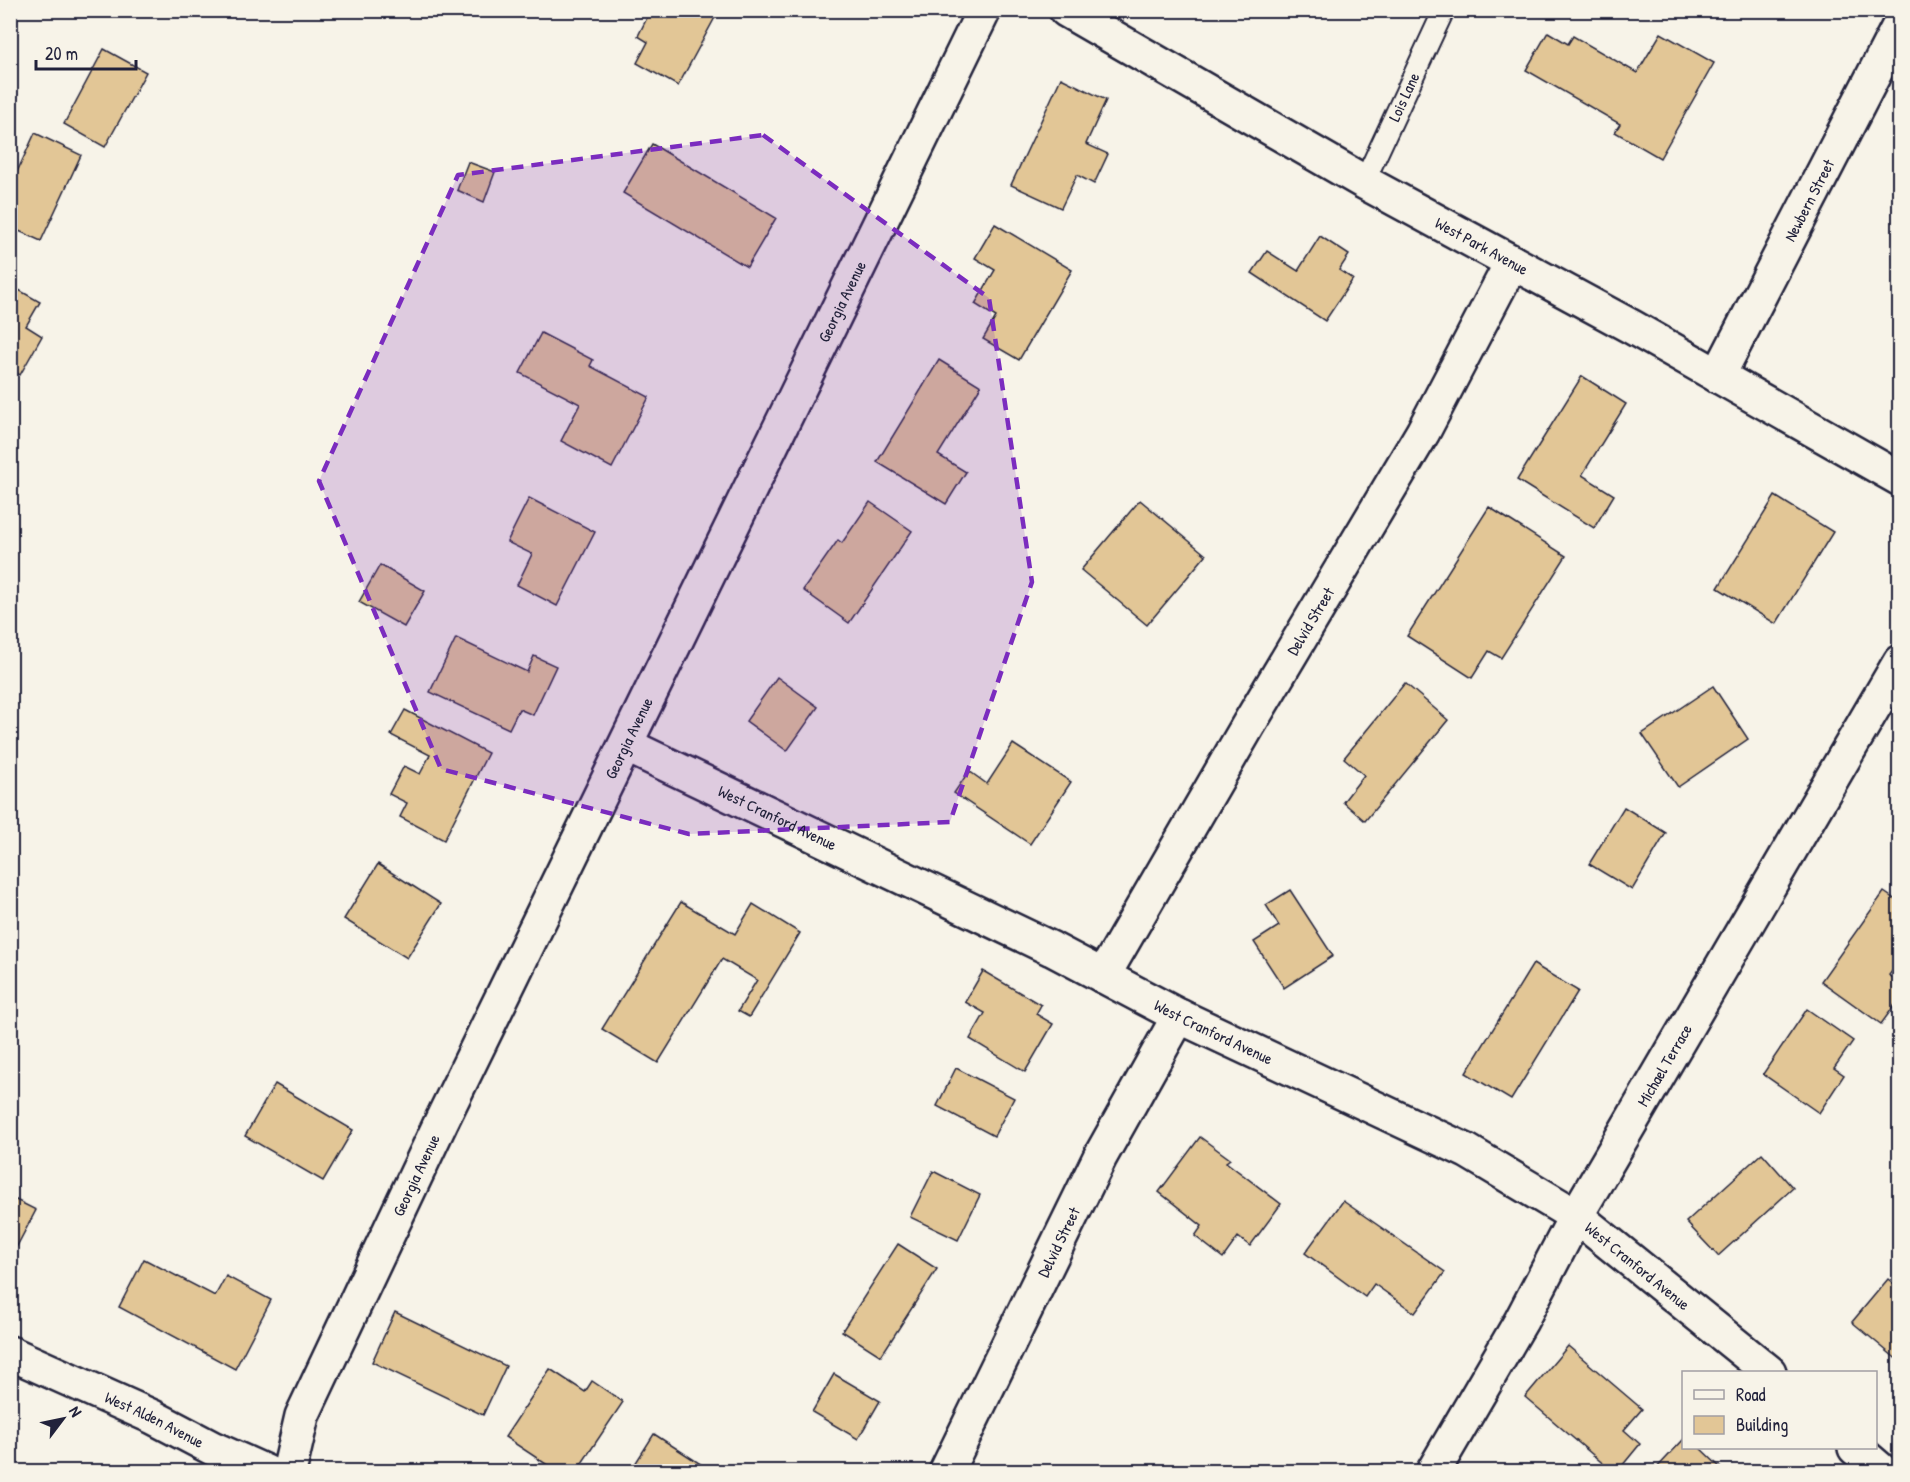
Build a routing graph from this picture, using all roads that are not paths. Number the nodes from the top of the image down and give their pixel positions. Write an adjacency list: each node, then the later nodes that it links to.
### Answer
1 (984, 10): 10 (street, Georgia Avenue)
2 (1066, 10): 5 (street, West Park Avenue)
3 (1444, 10): 5 (lane, Lois Lane)
4 (1899, 24): 7 (street, Newbern Street)
5 (1364, 182): 6 (street, West Park Avenue)
6 (1512, 262): 7 (street, West Park Avenue); 11 (street, Delvid Street)
7 (1718, 376): 8 (street, West Park Avenue)
8 (1899, 479)
9 (1899, 662): 13 (street, Michael Terrace)
10 (626, 745): 11 (street, West Cranford Avenue); 18 (street, Georgia Avenue)
11 (1102, 976): 12 (street, West Cranford Avenue)
12 (1179, 1016): 13 (street, West Cranford Avenue); 19 (street, Delvid Street)
13 (1576, 1216): 15 (street, West Cranford Avenue); 20 (street, Michael Terrace)
14 (10, 1353): 17 (street, West Alden Avenue)
15 (1768, 1371)
16 (1857, 1449): 21 (street)
17 (266, 1472)
18 (290, 1472)
19 (946, 1472)
20 (1433, 1472)
21 (1883, 1472)

